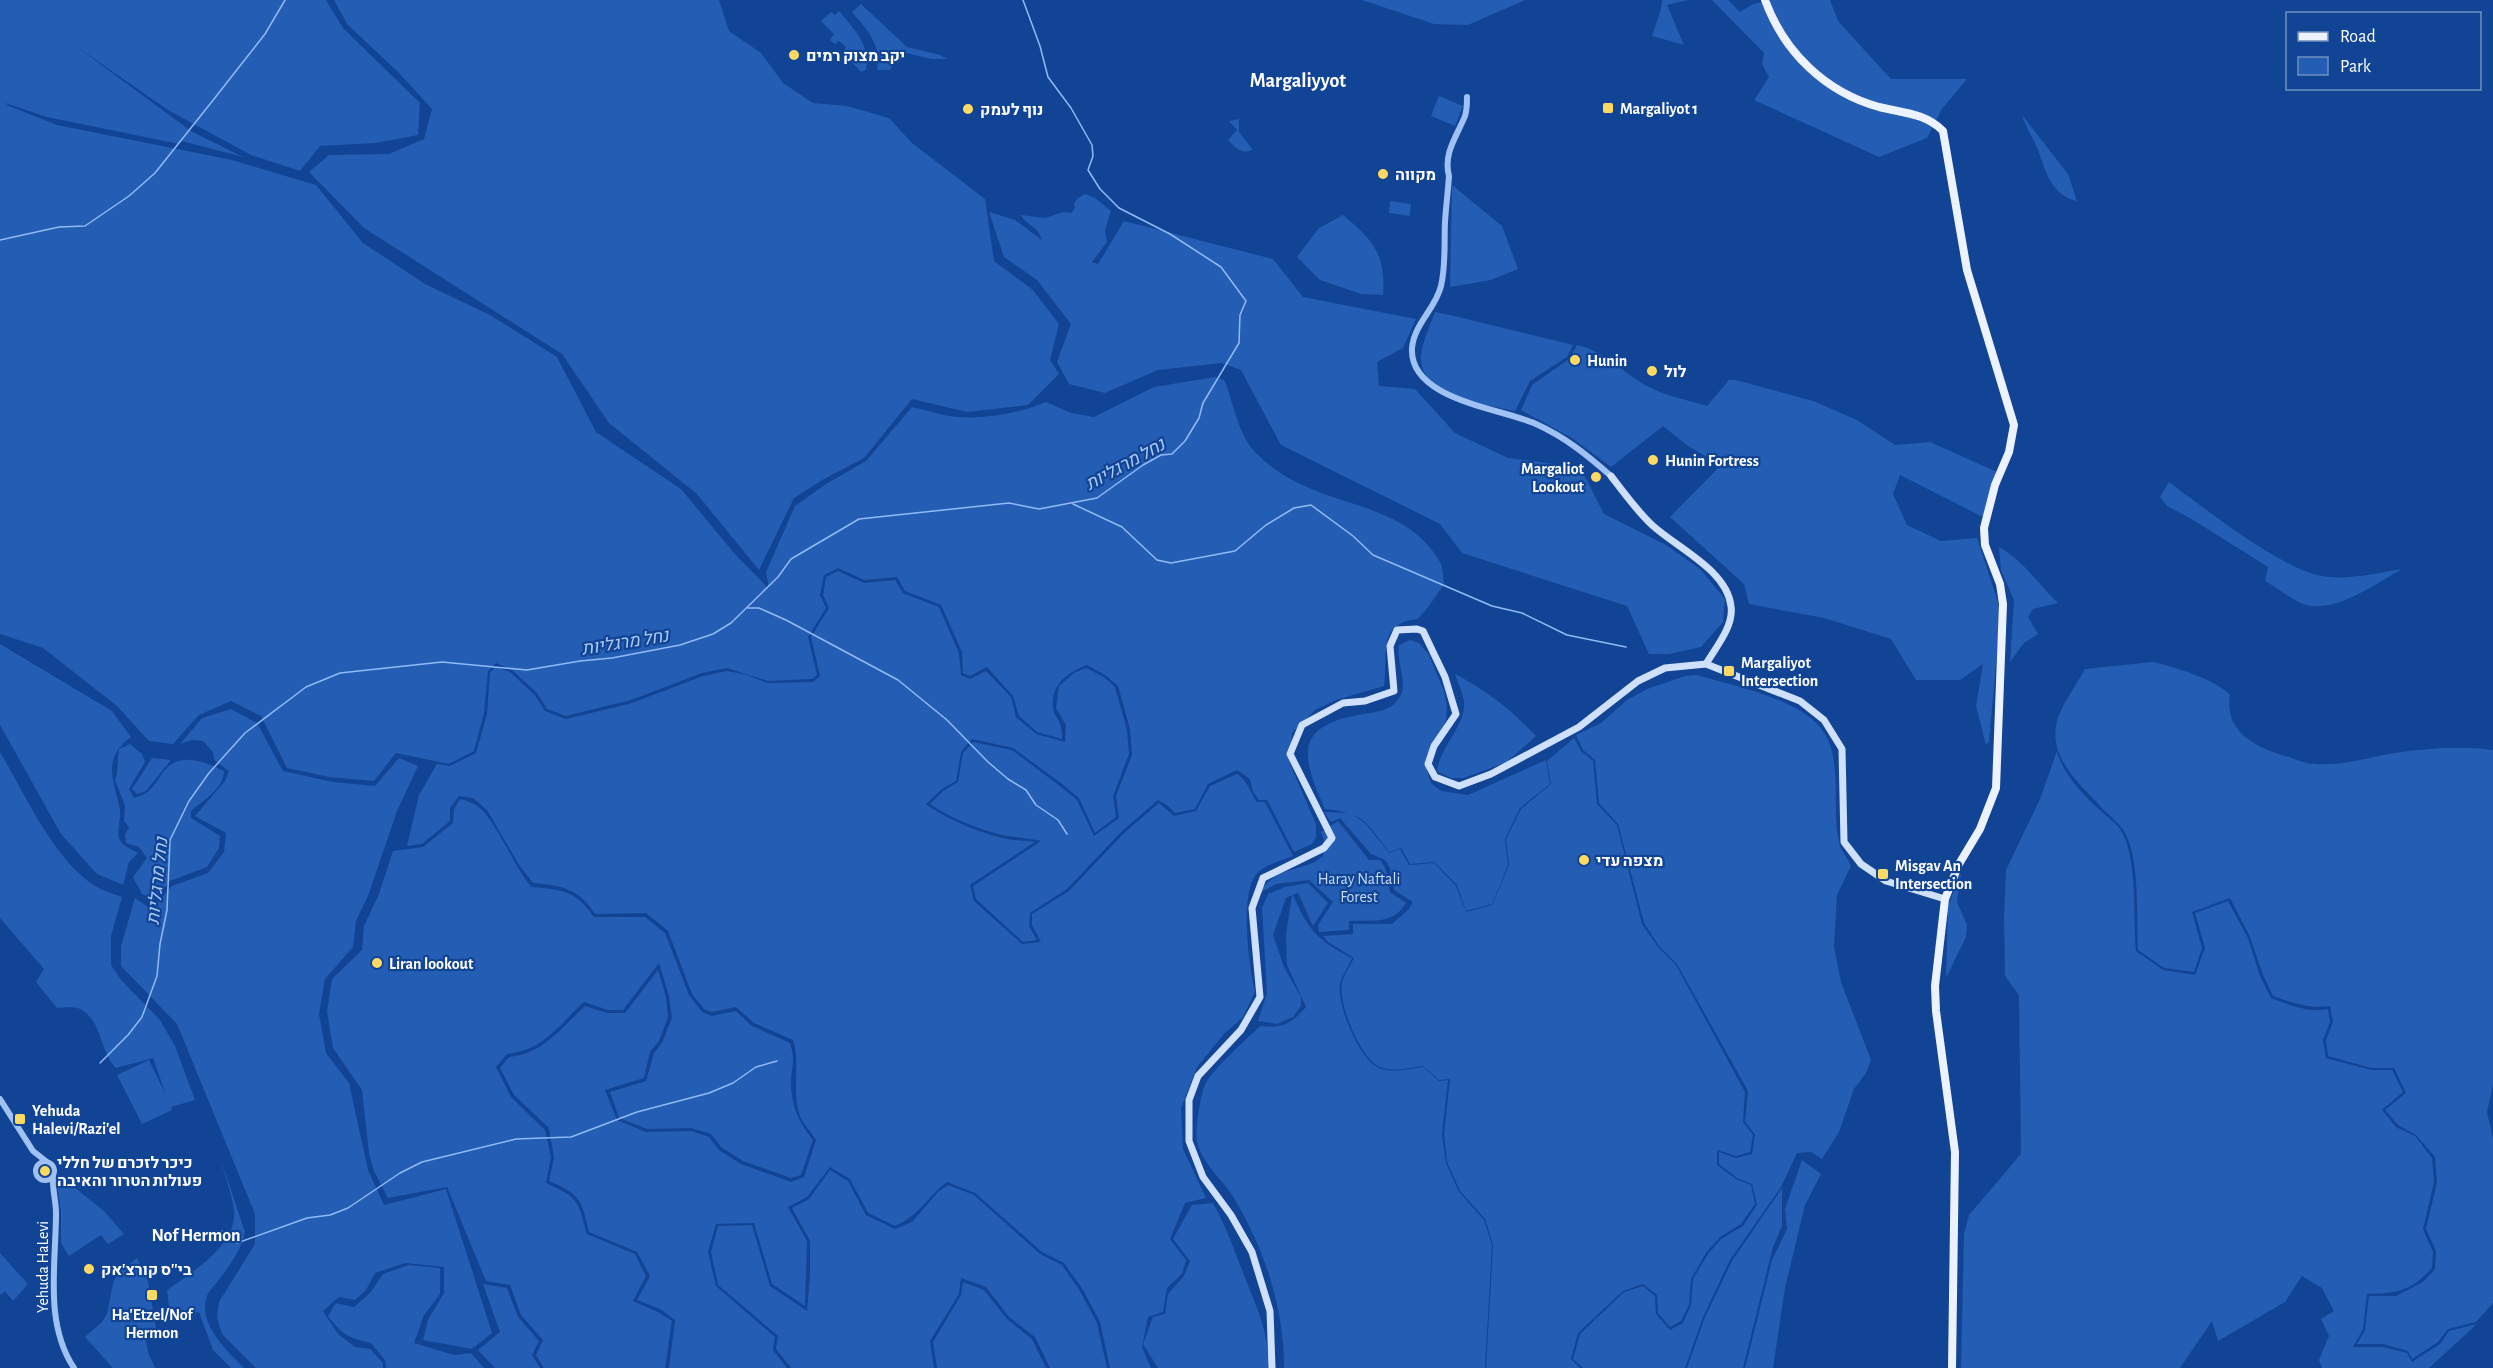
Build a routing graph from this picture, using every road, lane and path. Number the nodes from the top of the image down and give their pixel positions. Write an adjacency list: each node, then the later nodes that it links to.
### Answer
1 (1765, 0): 5 (main road)
2 (1467, 97): 3 (street)
3 (1611, 476): 4 (main road)
4 (1706, 664): 5 (main road); 14 (main road)
5 (1945, 899): 15 (main road)
6 (0, 1099): 7 (street)
7 (33, 1151): 8 (street); 9 (street)
8 (47, 1162): 9 (street); 10 (street)
9 (37, 1167): 11 (street)
10 (53, 1176): 11 (street); 12 (street, Yehuda HaLevi)
11 (42, 1179): 12 (street, Yehuda HaLevi)
12 (55, 1199): 13 (street, Yehuda HaLevi)
13 (74, 1368)
14 (1272, 1368)
15 (1952, 1368)

